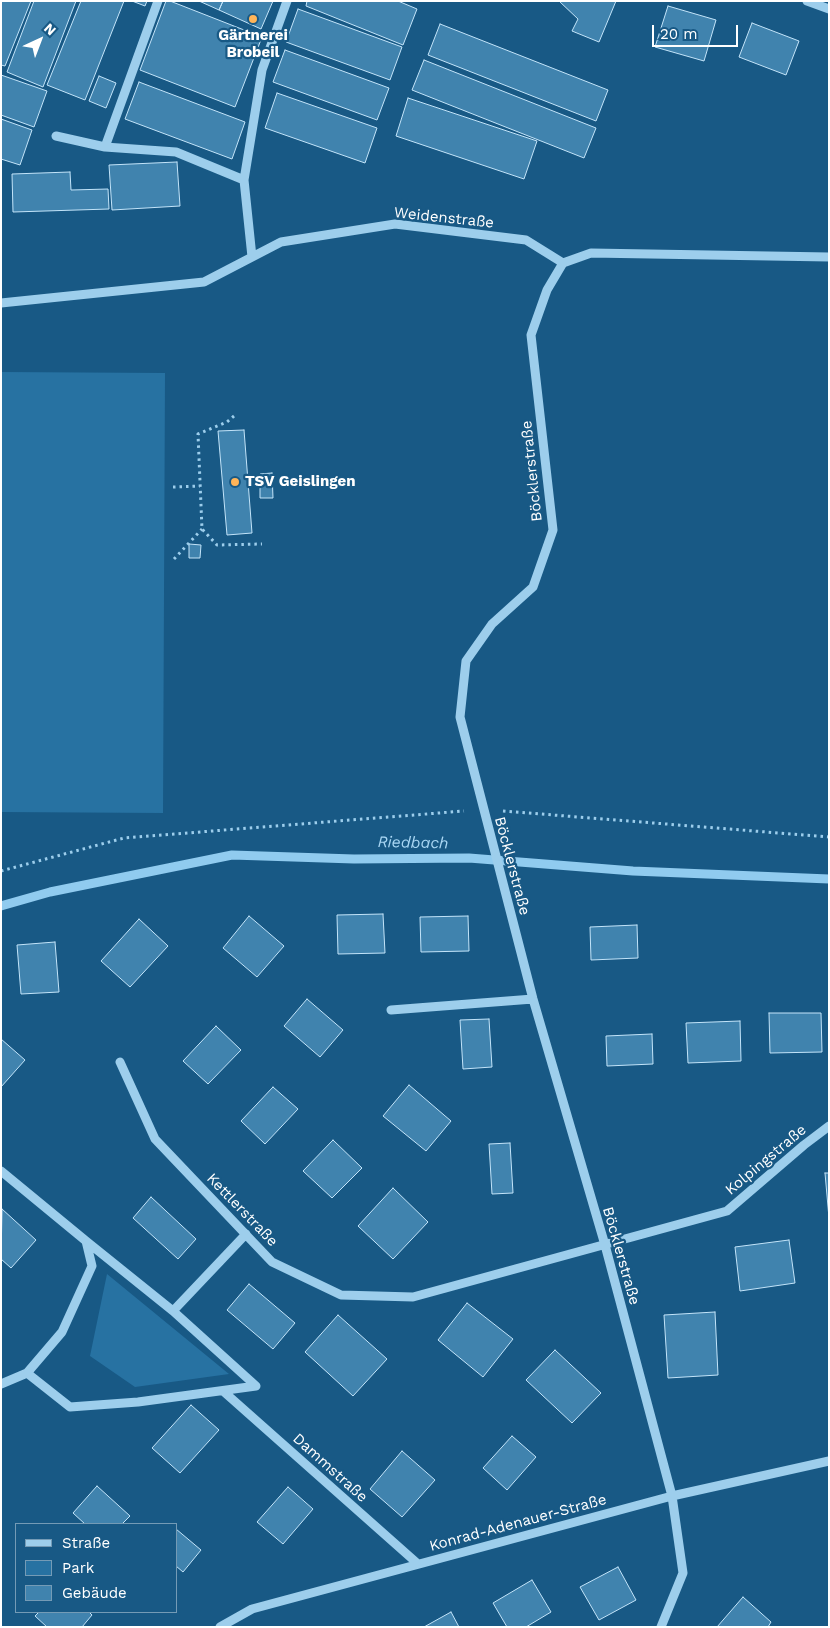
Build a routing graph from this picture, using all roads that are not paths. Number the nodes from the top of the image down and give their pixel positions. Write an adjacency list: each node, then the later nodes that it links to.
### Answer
1 (158, 1): 6 (street)
2 (287, 1): 7 (street)
3 (807, 1): 4 (street)
4 (829, 9)
5 (56, 136): 6 (street)
6 (105, 147): 7 (street)
7 (244, 180): 9 (street)
8 (829, 256): 10 (street)
9 (252, 257): 10 (street, Weidenstraße); 11 (street, Weidenstraße)
10 (563, 263): 12 (street, Böcklerstraße)
11 (1, 303)
12 (532, 999): 13 (street); 19 (street, Böcklerstraße)
13 (391, 1010)
14 (120, 1062): 17 (street, Kettlerstraße)
15 (829, 1126): 19 (street, Kolpingstraße)
16 (1, 1171): 18 (street)
17 (246, 1234): 19 (street, Kettlerstraße); 20 (street)
18 (86, 1241): 20 (street); 21 (street)
19 (605, 1245): 25 (street, Böcklerstraße)
20 (173, 1311): 23 (street)
21 (27, 1373): 22 (street); 23 (street)
22 (1, 1384)
23 (223, 1391): 26 (street, Dammstraße)
24 (829, 1461): 25 (street, Konrad-Adenauer-Straße)
25 (672, 1496): 26 (street, Konrad-Adenauer-Straße); 28 (street, Böcklerstraße)
26 (418, 1564): 27 (street, Konrad-Adenauer-Straße)
27 (220, 1627)
28 (661, 1627)

